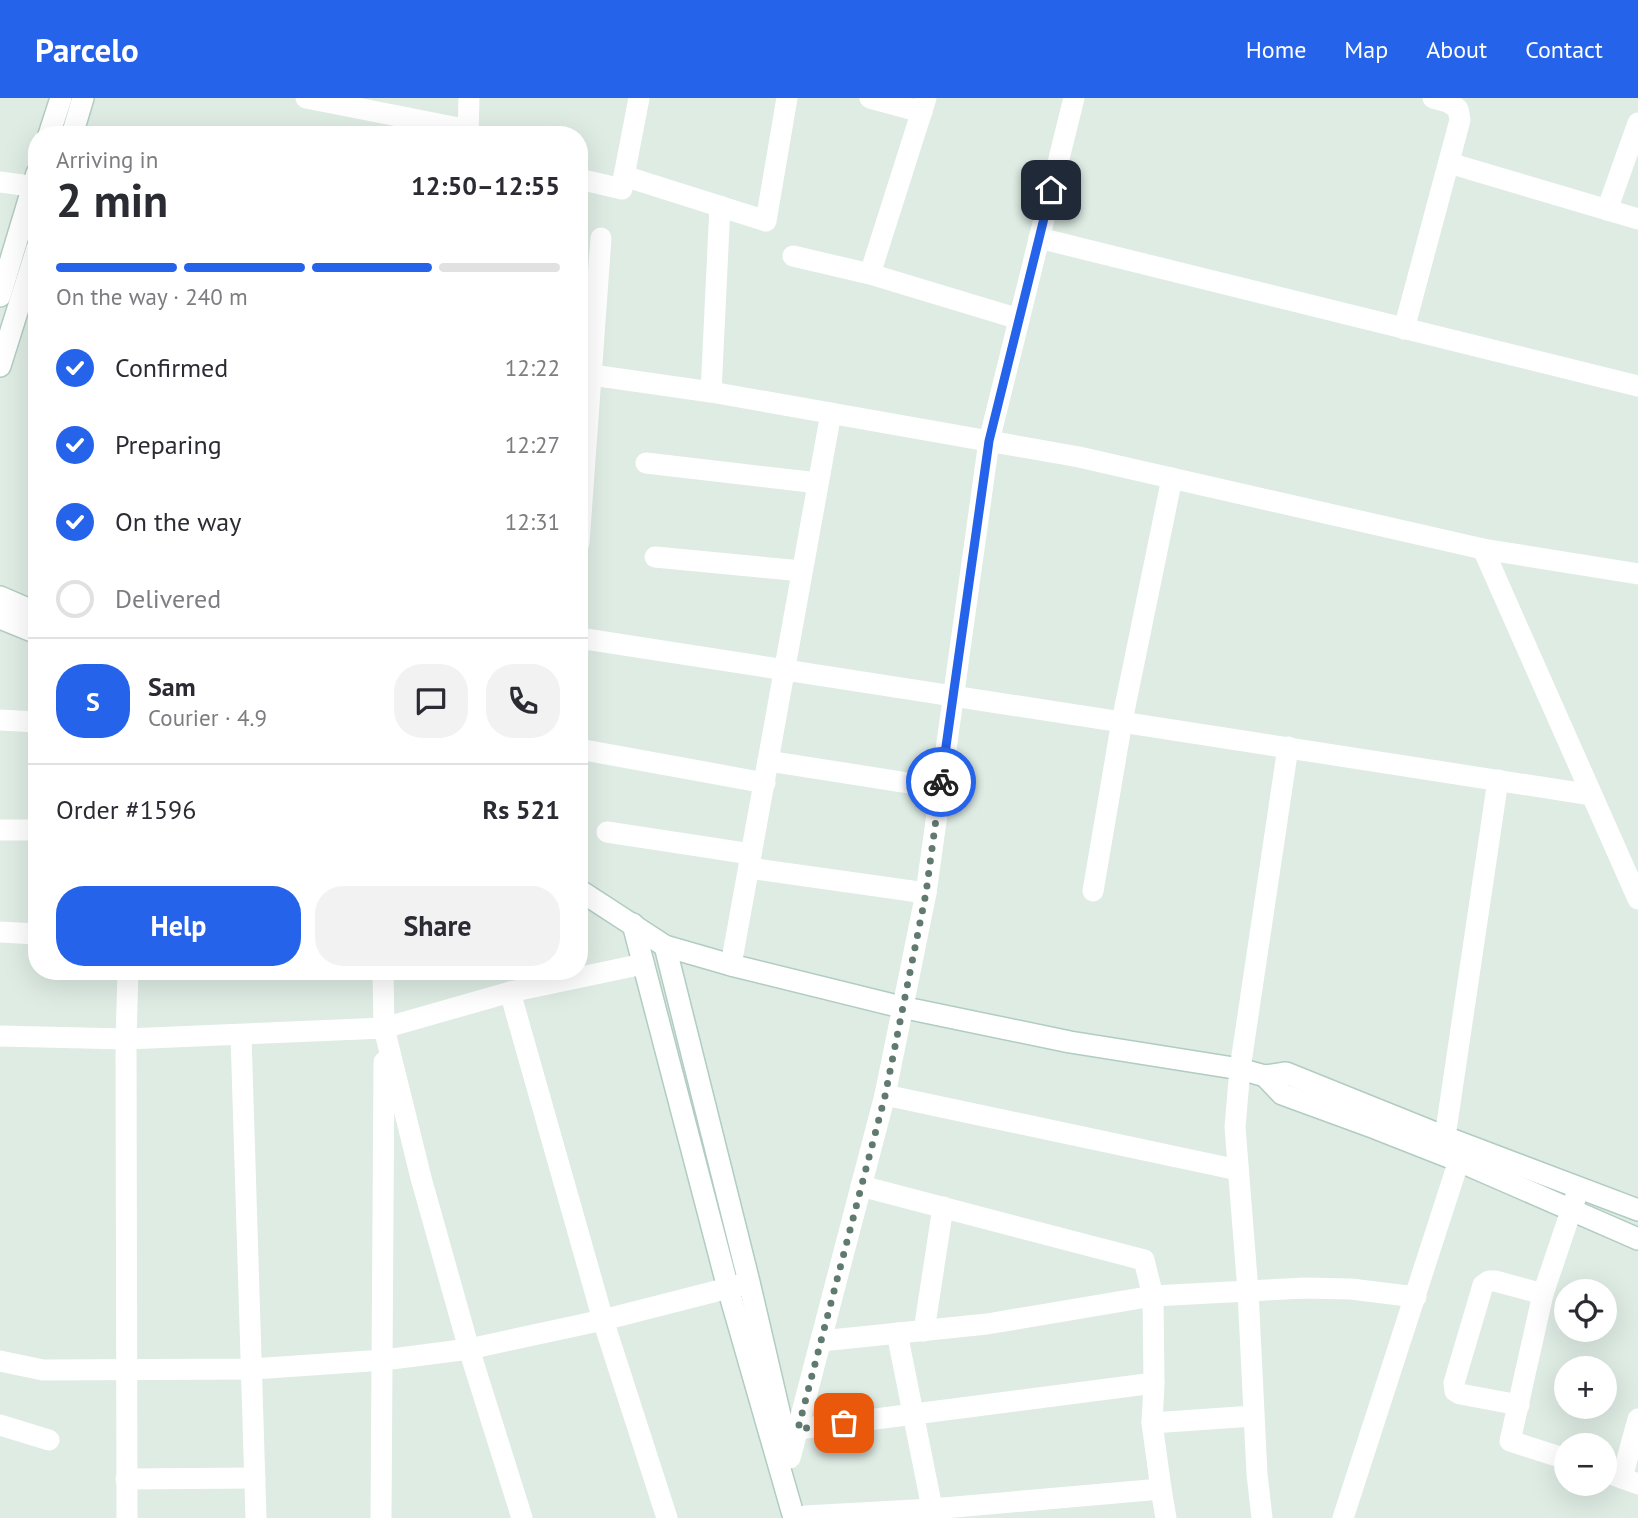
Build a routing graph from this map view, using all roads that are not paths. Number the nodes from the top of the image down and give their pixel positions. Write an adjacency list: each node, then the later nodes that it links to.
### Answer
1 (61, 98): 12 (street)
2 (83, 98): 13 (street)
3 (306, 98): 14 (street)
4 (469, 98): 15 (street)
5 (639, 98): 17 (street)
6 (787, 98): 22 (street)
7 (870, 98): 10 (street)
8 (1074, 98): 26 (street)
9 (1433, 98): 16 (street)
10 (924, 105): 28 (street)
11 (1638, 123): 23 (street)
12 (52, 126)
13 (75, 126)
14 (439, 126)
15 (468, 126)
16 (1449, 163): 23 (street); 32 (street)
17 (624, 176): 18 (street); 22 (street)
18 (588, 181)
19 (0, 182): 20 (street)
20 (28, 182)
21 (28, 205): 30 (street)
22 (720, 206): 37 (street)
23 (1607, 210): 24 (street)
24 (1638, 219)
25 (601, 238): 33 (street)
26 (1039, 238): 31 (street); 32 (street)
27 (793, 256): 28 (street)
28 (870, 274): 31 (street)
29 (28, 277): 34 (street)
30 (0, 296)
31 (1019, 319): 39 (street)
32 (1404, 330): 36 (street)
33 (588, 357)
34 (0, 366)
35 (588, 375): 37 (street)
36 (1638, 386)
37 (711, 392): 38 (street)
38 (831, 413): 39 (street); 42 (street)
39 (989, 441): 41 (street); 53 (street)
40 (646, 463): 42 (street)
41 (1172, 478): 43 (street); 55 (street)
42 (818, 483): 45 (street)
43 (1483, 549): 46 (street); 63 (street)
44 (655, 557): 45 (street)
45 (802, 571): 52 (street)
46 (1638, 574)
47 (0, 597): 48 (street)
48 (28, 609)
49 (0, 618): 50 (street)
50 (28, 629)
51 (588, 639): 52 (street)
52 (784, 669): 53 (street); 59 (street)
53 (954, 694): 55 (street); 62 (street)
54 (0, 720): 56 (street)
55 (1122, 721): 57 (street); 68 (street)
56 (28, 722)
57 (1288, 747): 60 (street); 88 (street)
58 (588, 751): 61 (street)
59 (768, 761): 61 (street); 62 (street)
60 (1498, 780): 63 (street); 90 (street)
61 (765, 783): 67 (street)
62 (940, 788): 69 (street)
63 (1592, 795): 71 (street)
64 (0, 830): 65 (street)
65 (28, 830)
66 (607, 832): 67 (street)
67 (750, 861): 69 (street); 77 (street)
68 (1093, 891)
69 (926, 893): 83 (street)
70 (588, 896): 72 (street)
71 (1638, 898)
72 (632, 924): 75 (street); 76 (street)
73 (0, 932): 74 (street)
74 (28, 934)
75 (665, 946): 77 (street); 98 (street)
76 (643, 964): 78 (street); 99 (street)
77 (731, 965): 83 (street)
78 (588, 976)
79 (128, 980): 87 (street)
80 (383, 980): 84 (street)
81 (567, 980): 82 (street)
82 (510, 992): 84 (street); 104 (street)
83 (901, 1007): 88 (street); 89 (street)
84 (384, 1028): 85 (street); 108 (street); 109 (street)
85 (241, 1035): 87 (street); 111 (street)
86 (0, 1036): 87 (street)
87 (126, 1039): 112 (street)
88 (1240, 1069): 90 (street); 91 (street)
89 (885, 1096): 91 (street); 92 (street)
90 (1456, 1148): 93 (street); 96 (street); 103 (street)
91 (1238, 1170): 100 (street)
92 (861, 1186): 94 (street); 107 (street)
93 (1579, 1188): 95 (street); 96 (street)
94 (943, 1207): 102 (street); 105 (street)
95 (1638, 1210)
96 (1571, 1212): 97 (street); 101 (street)
97 (1638, 1239)
98 (750, 1282): 99 (street); 123 (street)
99 (728, 1288): 104 (street); 129 (street)
100 (1248, 1291): 102 (street); 103 (street); 116 (street)
101 (1543, 1294): 114 (street); 114 (street)
102 (1153, 1296): 105 (street); 113 (street)
103 (1416, 1297): 137 (street)
104 (603, 1320): 108 (street); 134 (street)
105 (924, 1331): 106 (street)
106 (897, 1334): 107 (street); 115 (street)
107 (821, 1341): 120 (street)
108 (469, 1349): 109 (street); 133 (street)
109 (384, 1360): 111 (street); 132 (street)
110 (0, 1361): 112 (street)
111 (252, 1369): 112 (street); 124 (street)
112 (125, 1371): 126 (street)
113 (1154, 1383): 115 (street); 118 (street)
114 (1519, 1405): 122 (street)
115 (914, 1414): 120 (street); 128 (street)
116 (1254, 1416): 118 (street); 136 (street)
117 (1638, 1419): 125 (street)
118 (1152, 1423): 127 (street)
119 (0, 1425): 121 (street)
120 (798, 1429): 123 (street)
121 (48, 1440)
122 (1554, 1456)
123 (790, 1458): 129 (street)
124 (255, 1478): 126 (street); 131 (street)
125 (1622, 1478)
126 (127, 1479): 130 (street)
127 (1161, 1489): 128 (street); 135 (street)
128 (933, 1514): 129 (street)
129 (802, 1517)
130 (127, 1518)
131 (256, 1518)
132 (381, 1518)
133 (522, 1518)
134 (667, 1518)
135 (1166, 1518)
136 (1262, 1518)
137 (1343, 1518)

